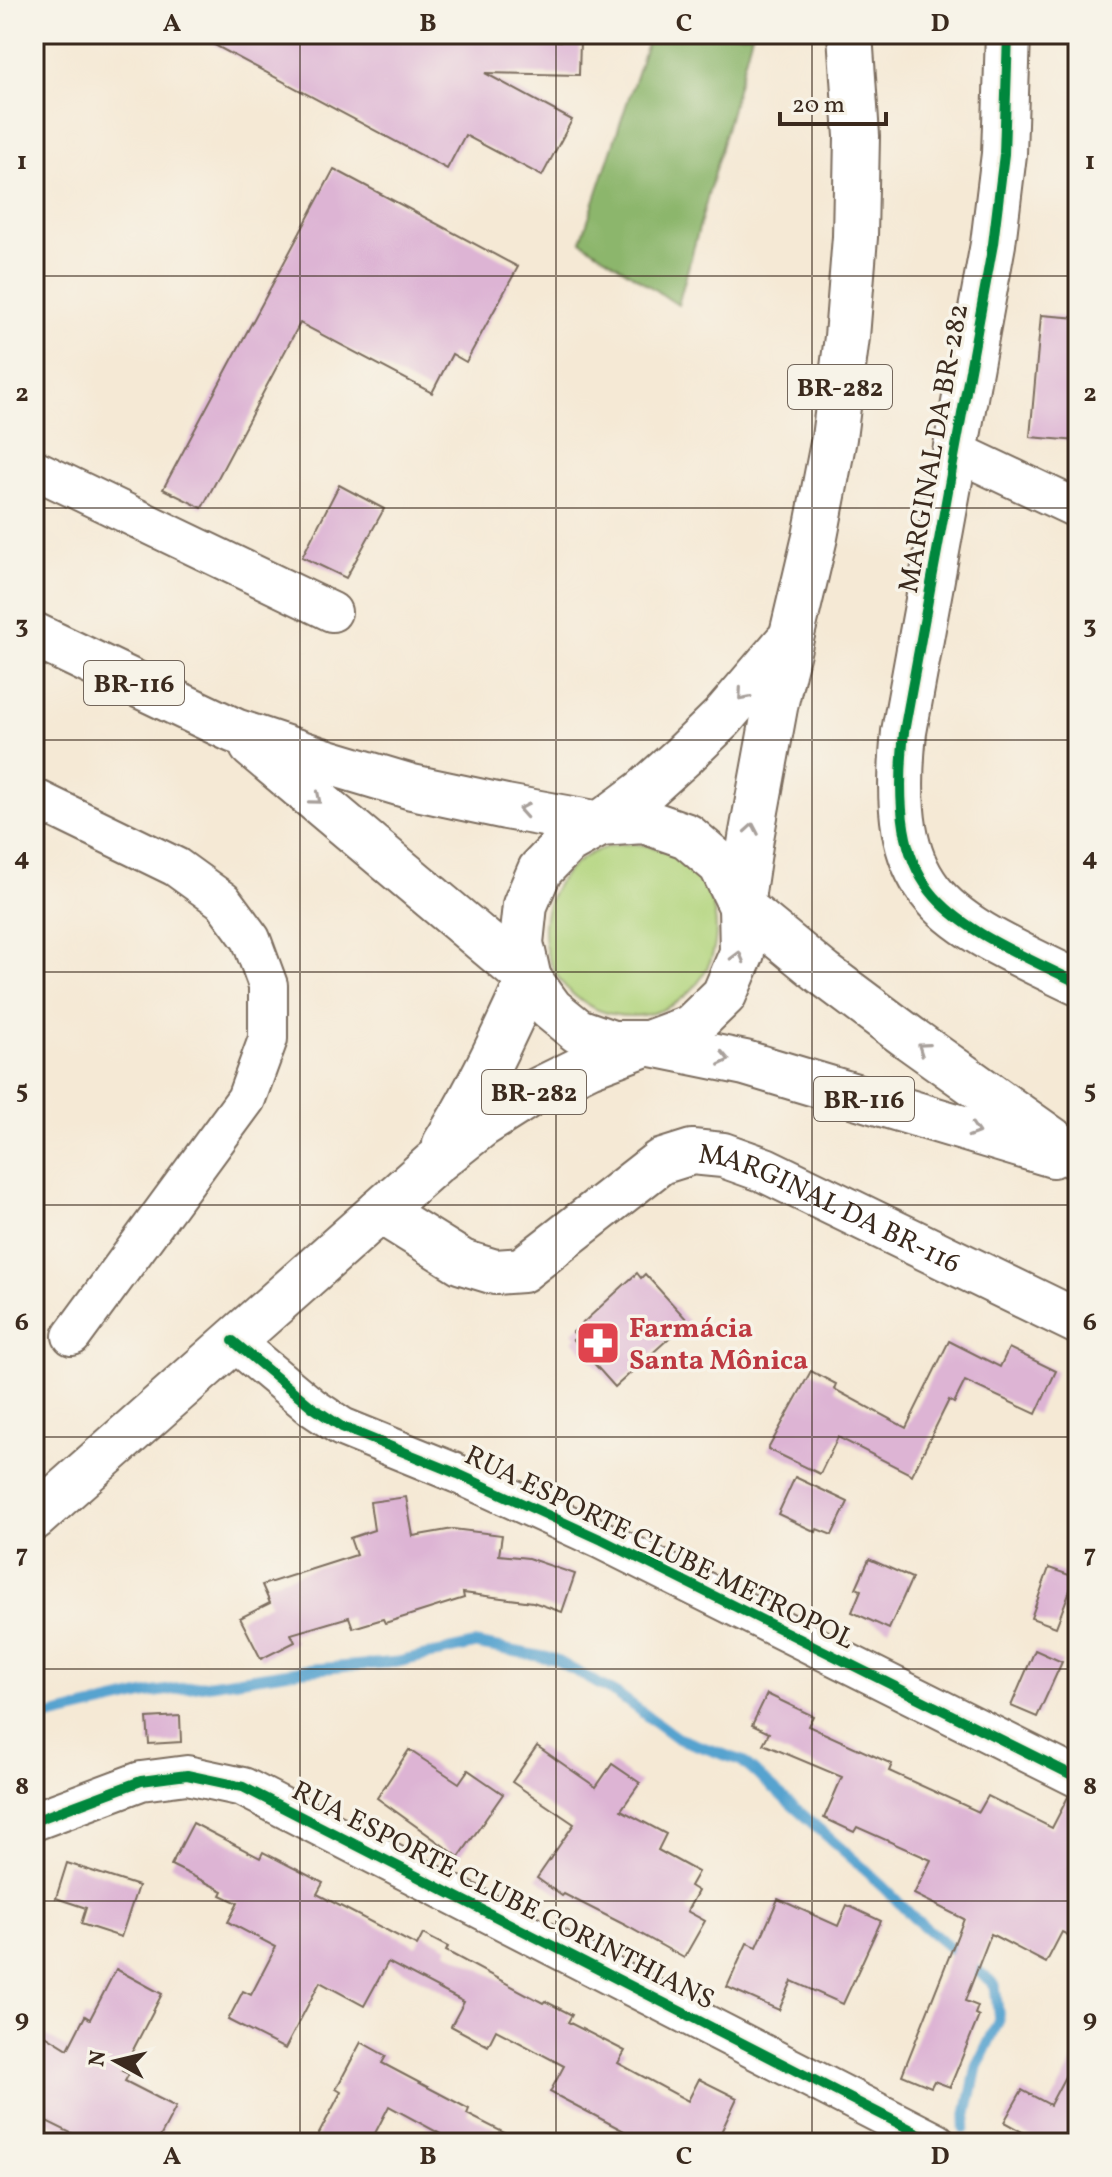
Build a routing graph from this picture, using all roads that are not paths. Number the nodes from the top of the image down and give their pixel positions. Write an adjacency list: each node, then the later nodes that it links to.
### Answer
1 (850, 34): 4 (main road, BR-282)
2 (863, 34): 4 (main road)
3 (1008, 34): 5 (main road, MARGINAL DA BR-282)
4 (857, 136): 10 (main road, BR-282)
5 (957, 452): 7 (street); 16 (main road, MARGINAL DA BR-282)
6 (34, 469): 8 (street)
7 (1078, 509)
8 (332, 612)
9 (34, 635): 11 (main road, BR-116)
10 (792, 635): 13 (main road, BR-282, one-way to 13); 14 (main road, BR-282, one-way to 10)
11 (235, 731): 13 (main road, BR-116, one-way to 11); 15 (main road, BR-116, one-way to 15)
12 (34, 798): 22 (street)
13 (600, 824): 14 (main road, BR-116); 15 (main road, BR-282)
14 (741, 906): 17 (main road, BR-282, one-way to 14); 18 (main road, BR-116, one-way to 14)
15 (529, 979): 17 (main road, BR-116); 19 (main road, BR-282)
16 (1078, 983)
17 (647, 1043): 18 (main road, BR-116, one-way to 18); 19 (main road, BR-282)
18 (1078, 1160)
19 (434, 1163): 20 (main road, BR-282)
20 (380, 1211): 21 (main road, MARGINAL DA BR-116); 23 (main road, BR-282)
21 (1078, 1322)
22 (72, 1336)
23 (233, 1341): 24 (main road, BR-282); 25 (street, RUA ESPORTE CLUBE METROPOL)
24 (34, 1518)
25 (1078, 1778)
26 (34, 1821): 27 (street, RUA ESPORTE CLUBE CORINTHIANS)
27 (937, 2143)

